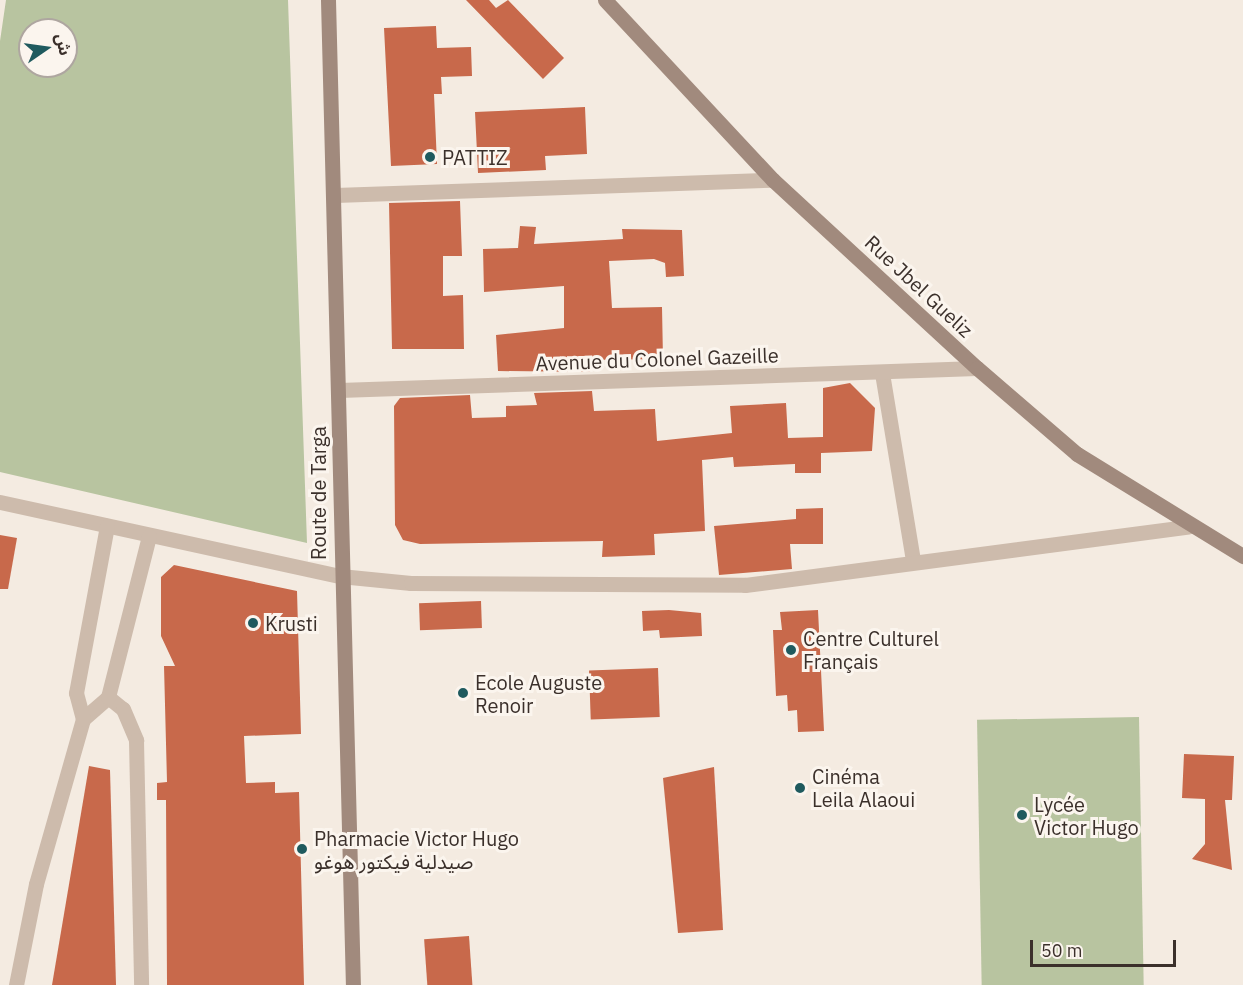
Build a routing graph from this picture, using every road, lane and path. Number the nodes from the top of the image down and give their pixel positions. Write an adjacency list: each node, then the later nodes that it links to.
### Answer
1 (328, 0): 4 (main road, Route de Targa)
2 (605, 0): 3 (main road, Rue Jbel Gueliz)
3 (773, 180): 4 (street); 5 (main road, Rue Jbel Gueliz)
4 (335, 195): 7 (main road, Route de Targa)
5 (977, 368): 6 (street, Avenue du Colonel Gazeille); 10 (main road, Rue Jbel Gueliz)
6 (882, 373): 7 (street, Avenue du Colonel Gazeille); 13 (street)
7 (339, 390): 14 (main road, Route de Targa)
8 (0, 502): 9 (street)
9 (107, 526): 11 (street); 16 (street)
10 (1188, 527): 12 (main road, Rue Jbel Gueliz); 13 (street)
11 (149, 536): 14 (street); 15 (street)
12 (1243, 556)
13 (913, 561): 14 (street)
14 (340, 576): 19 (main road, Route de Targa)
15 (108, 697): 16 (street); 18 (street)
16 (83, 719): 17 (street)
17 (16, 985)
18 (141, 985)
19 (353, 985)

